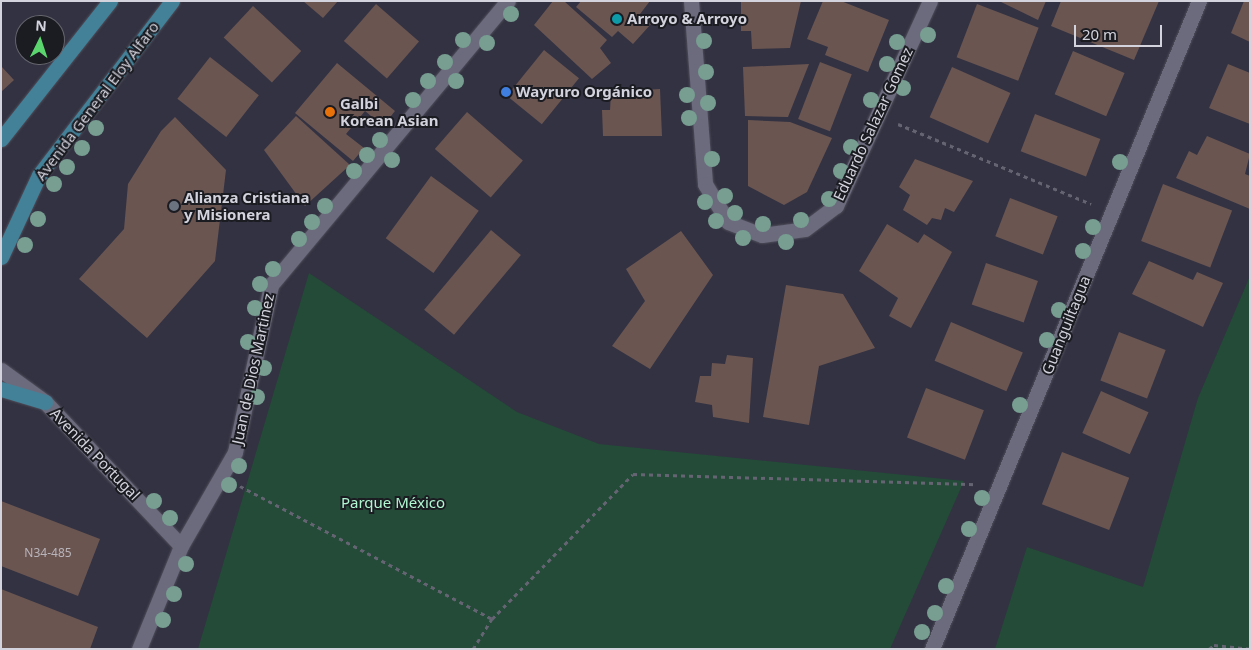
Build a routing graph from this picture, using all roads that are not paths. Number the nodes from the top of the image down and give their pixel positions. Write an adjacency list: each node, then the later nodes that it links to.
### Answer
1 (110, 1): 7 (main road)
2 (172, 1): 8 (main road, Avenida General Eloy Alfaro)
3 (508, 1): 12 (street, Juan de Dios Martinez)
4 (691, 1): 5 (street, Eduardo Salazar Gomez)
5 (930, 1)
6 (1198, 1): 13 (street, Guanguiltagua)
7 (1, 139)
8 (1, 257)
9 (1, 370): 11 (street, Avenida Portugal)
10 (1, 389): 11 (main road)
11 (45, 402): 12 (street, Avenida Portugal)
12 (181, 546): 14 (street, Juan de Dios Martinez)
13 (939, 627): 15 (street); 16 (street, Guanguiltagua)
14 (139, 649)
15 (920, 649)
16 (932, 649)

